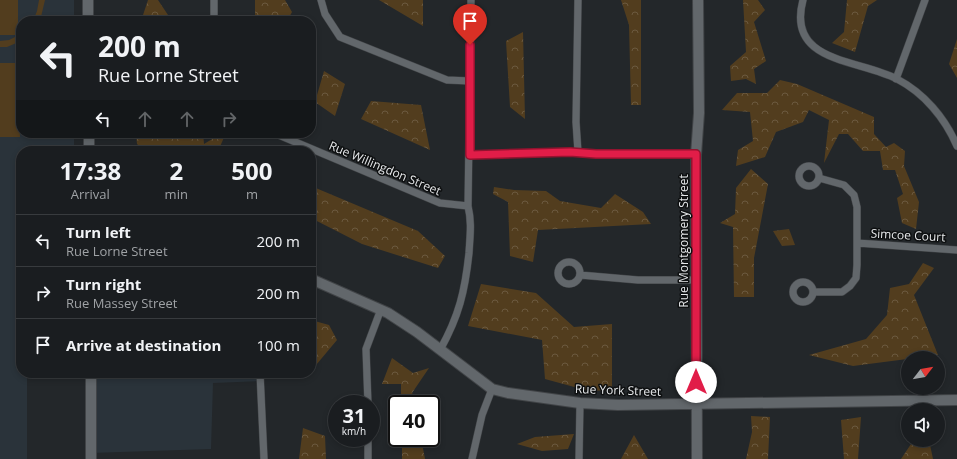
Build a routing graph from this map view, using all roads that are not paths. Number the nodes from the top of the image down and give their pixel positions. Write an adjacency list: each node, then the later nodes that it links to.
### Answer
1 (88, 0): 9 (street)
2 (214, 0): 10 (street)
3 (321, 0): 12 (street)
4 (471, 0): 12 (street)
5 (578, 0): 17 (street)
6 (698, 0): 18 (street, Rue Montgomery Street)
7 (803, 0): 11 (street)
8 (925, 0): 11 (street)
9 (88, 16)
10 (214, 16)
11 (896, 79): 15 (street)
12 (470, 81): 19 (street)
13 (286, 138): 14 (street, Rue Willingdon Street)
14 (305, 146)
15 (957, 146)
16 (316, 151): 21 (street, Rue Willingdon Street)
17 (578, 152): 18 (street); 19 (street)
18 (696, 154): 25 (street, Rue Montgomery Street)
19 (470, 155): 21 (street)
20 (819, 178): 22 (street, Simcoe Court)
21 (468, 206): 29 (street)
22 (857, 243): 23 (street, Simcoe Court); 27 (street, Simcoe Court)
23 (957, 250)
24 (580, 274): 25 (street)
25 (696, 280): 36 (street, Rue Montgomery Street)
26 (316, 281): 28 (street, Rue York Street)
27 (813, 292)
28 (381, 309): 29 (street, Rue York Street); 33 (street)
29 (440, 350): 32 (street, Rue York Street)
30 (91, 378): 38 (street)
31 (260, 378): 39 (street)
32 (492, 389): 35 (street, Rue York Street); 41 (street)
33 (368, 395)
34 (957, 400): 36 (street, Rue York Street)
35 (580, 403): 36 (street, Rue York Street); 42 (street)
36 (696, 403): 43 (street, Rue Montgomery Street)
37 (368, 447): 40 (street)
38 (91, 459)
39 (264, 459)
40 (368, 459)
41 (472, 459)
42 (579, 459)
43 (697, 459)

